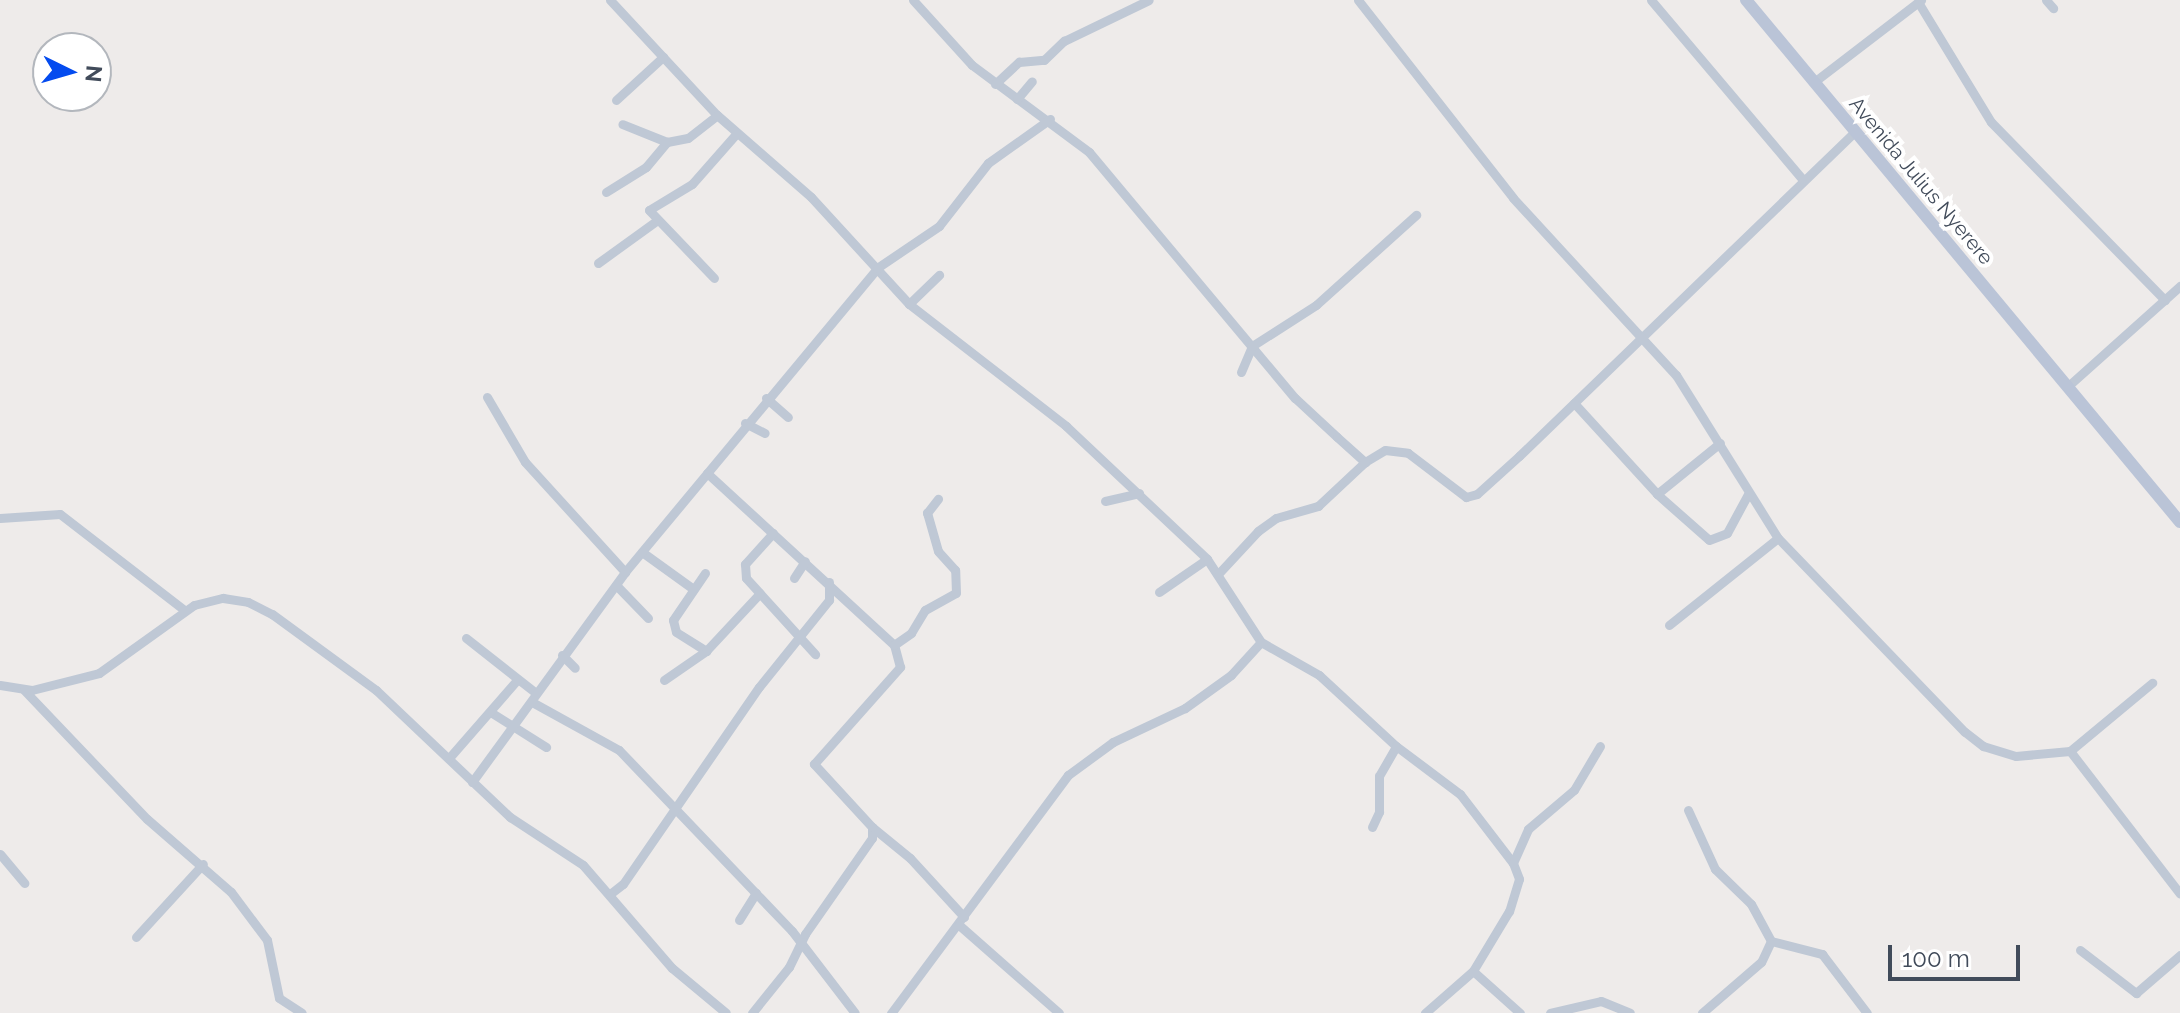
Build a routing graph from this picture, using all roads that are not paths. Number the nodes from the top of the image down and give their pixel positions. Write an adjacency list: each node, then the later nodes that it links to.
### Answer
1 (610, 0): 8 (street)
2 (913, 0): 11 (street)
3 (1149, 0): 11 (street)
4 (1358, 0): 31 (street)
5 (1651, 0): 20 (street)
6 (1746, 0): 10 (street, Avenida Julius Nyerere)
7 (1920, 1): 10 (street); 29 (street)
8 (663, 57): 13 (street); 14 (street)
9 (1032, 81): 12 (street)
10 (1814, 82): 17 (street, Avenida Julius Nyerere)
11 (995, 84): 12 (street)
12 (1017, 99): 15 (street)
13 (616, 100)
14 (717, 115): 18 (street); 19 (street)
15 (1050, 119): 25 (street); 32 (street)
16 (622, 124): 19 (street)
17 (1854, 133): 20 (street); 34 (street, Avenida Julius Nyerere)
18 (736, 134): 23 (street); 25 (street)
19 (667, 142): 21 (street)
20 (1802, 179): 31 (street)
21 (606, 192)
22 (1416, 215): 32 (street)
23 (656, 221): 24 (street); 27 (street)
24 (598, 263)
25 (877, 268): 30 (street); 36 (street)
26 (939, 275): 30 (street)
27 (714, 278)
28 (2180, 286): 29 (street)
29 (2165, 300): 34 (street)
30 (909, 304): 44 (street)
31 (1643, 334): 37 (street); 41 (street)
32 (1252, 346): 33 (street); 42 (street)
33 (1241, 372)
34 (2067, 387): 50 (street, Avenida Julius Nyerere)
35 (487, 397): 56 (street)
36 (766, 398): 38 (street); 39 (street)
37 (1574, 403): 42 (street); 45 (street)
38 (788, 417)
39 (745, 423): 40 (street); 43 (street)
40 (765, 433)
41 (1720, 443): 45 (street); 46 (street)
42 (1365, 462): 58 (street)
43 (707, 473): 51 (street); 53 (street)
44 (1139, 493): 48 (street); 54 (street)
45 (1657, 494): 46 (street)
46 (1748, 494): 52 (street)
47 (938, 499): 73 (street)
48 (1105, 501)
49 (0, 518): 67 (street)
50 (2180, 522)
51 (773, 533): 55 (street); 64 (street)
52 (1778, 538): 69 (street); 89 (street)
53 (642, 552): 56 (street); 62 (street)
54 (1207, 559): 58 (street); 63 (street)
55 (805, 561): 59 (street); 60 (street)
56 (625, 572): 61 (street)
57 (705, 573): 62 (street)
58 (1219, 573): 72 (street)
59 (794, 578)
60 (829, 582): 65 (street); 66 (street)
61 (616, 585): 68 (street); 76 (street)
62 (692, 588): 74 (street)
63 (1159, 592)
64 (760, 593): 70 (street); 74 (street)
65 (845, 599): 66 (street); 73 (street)
66 (829, 600): 70 (street)
67 (184, 610): 82 (street); 90 (street)
68 (648, 618)
69 (1669, 625)
70 (800, 635): 75 (street); 92 (street)
71 (466, 638): 78 (street)
72 (1261, 642): 86 (street); 108 (street)
73 (894, 645): 94 (street)
74 (706, 651): 79 (street)
75 (815, 654)
76 (562, 655): 77 (street); 83 (street)
77 (575, 668)
78 (517, 680): 83 (street); 84 (street)
79 (664, 680)
80 (2152, 683): 89 (street)
81 (0, 685): 82 (street)
82 (24, 690): 100 (street)
83 (534, 697): 85 (street); 92 (street)
84 (492, 713): 85 (street); 90 (street)
85 (513, 727): 88 (street); 91 (street)
86 (1396, 746): 95 (street); 97 (street)
87 (1600, 746): 96 (street)
88 (546, 747)
89 (2070, 751): 102 (street)
90 (449, 758): 91 (street)
91 (472, 782): 105 (street)
92 (672, 804): 104 (street); 105 (street)
93 (1688, 810): 110 (street)
94 (872, 827): 108 (street); 111 (street)
95 (1372, 827)
96 (1517, 845): 97 (street); 99 (street)
97 (1503, 848): 99 (street)
98 (0, 854): 103 (street)
99 (1513, 863): 114 (street)
100 (203, 864): 109 (street); 115 (street)
101 (2180, 872): 102 (street)
102 (2170, 882): 106 (street)
103 (24, 883)
104 (756, 893): 107 (street); 111 (street)
105 (610, 894): 116 (street)
106 (2180, 894)
107 (739, 920)
108 (962, 921): 119 (street); 120 (street)
109 (136, 937)
110 (1771, 941): 125 (street); 126 (street)
111 (801, 944): 117 (street); 118 (street)
112 (2080, 950): 113 (street)
113 (2180, 955)
114 (1473, 971): 121 (street); 122 (street)
115 (302, 1013)
116 (726, 1013)
117 (752, 1013)
118 (855, 1013)
119 (891, 1013)
120 (1059, 1013)
121 (1425, 1013)
122 (1520, 1013)
123 (1550, 1013): 124 (street)
124 (1630, 1013)
125 (1702, 1013)
126 (1867, 1013)

